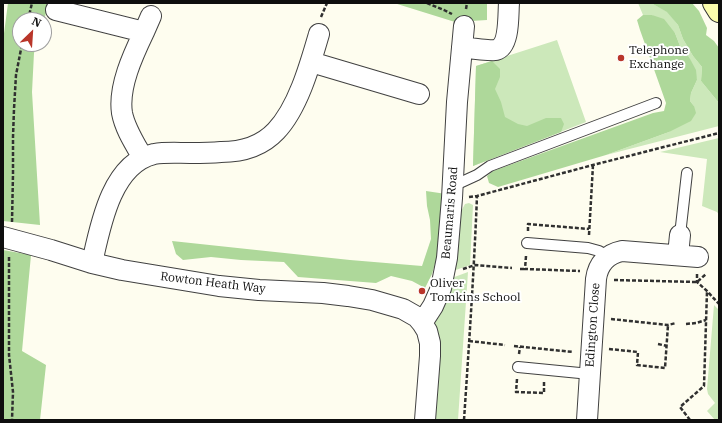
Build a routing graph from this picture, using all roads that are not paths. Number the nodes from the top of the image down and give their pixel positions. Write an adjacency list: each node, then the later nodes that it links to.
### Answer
1 (509, 3): 7 (street)
2 (714, 3): 4 (main road)
3 (56, 10): 11 (street)
4 (719, 11)
5 (464, 26): 7 (street, Beaumaris Road)
6 (319, 34): 8 (street)
7 (462, 47): 13 (street, Beaumaris Road)
8 (311, 62): 9 (street); 11 (street)
9 (419, 94)
10 (656, 103): 13 (lane)
11 (143, 158): 20 (street)
12 (686, 173): 14 (lane)
13 (453, 192): 21 (street, Beaumaris Road)
14 (680, 235): 17 (street)
15 (3, 237): 20 (street, Rowton Heath Way)
16 (527, 243): 18 (lane)
17 (678, 255): 18 (street); 19 (street)
18 (608, 256): 23 (street, Edington Close)
19 (698, 257)
20 (92, 263): 21 (street, Rowton Heath Way)
21 (422, 323): 24 (street)
22 (518, 367): 23 (lane)
23 (590, 374): 25 (street, Edington Close)
24 (425, 420)
25 (587, 420)

